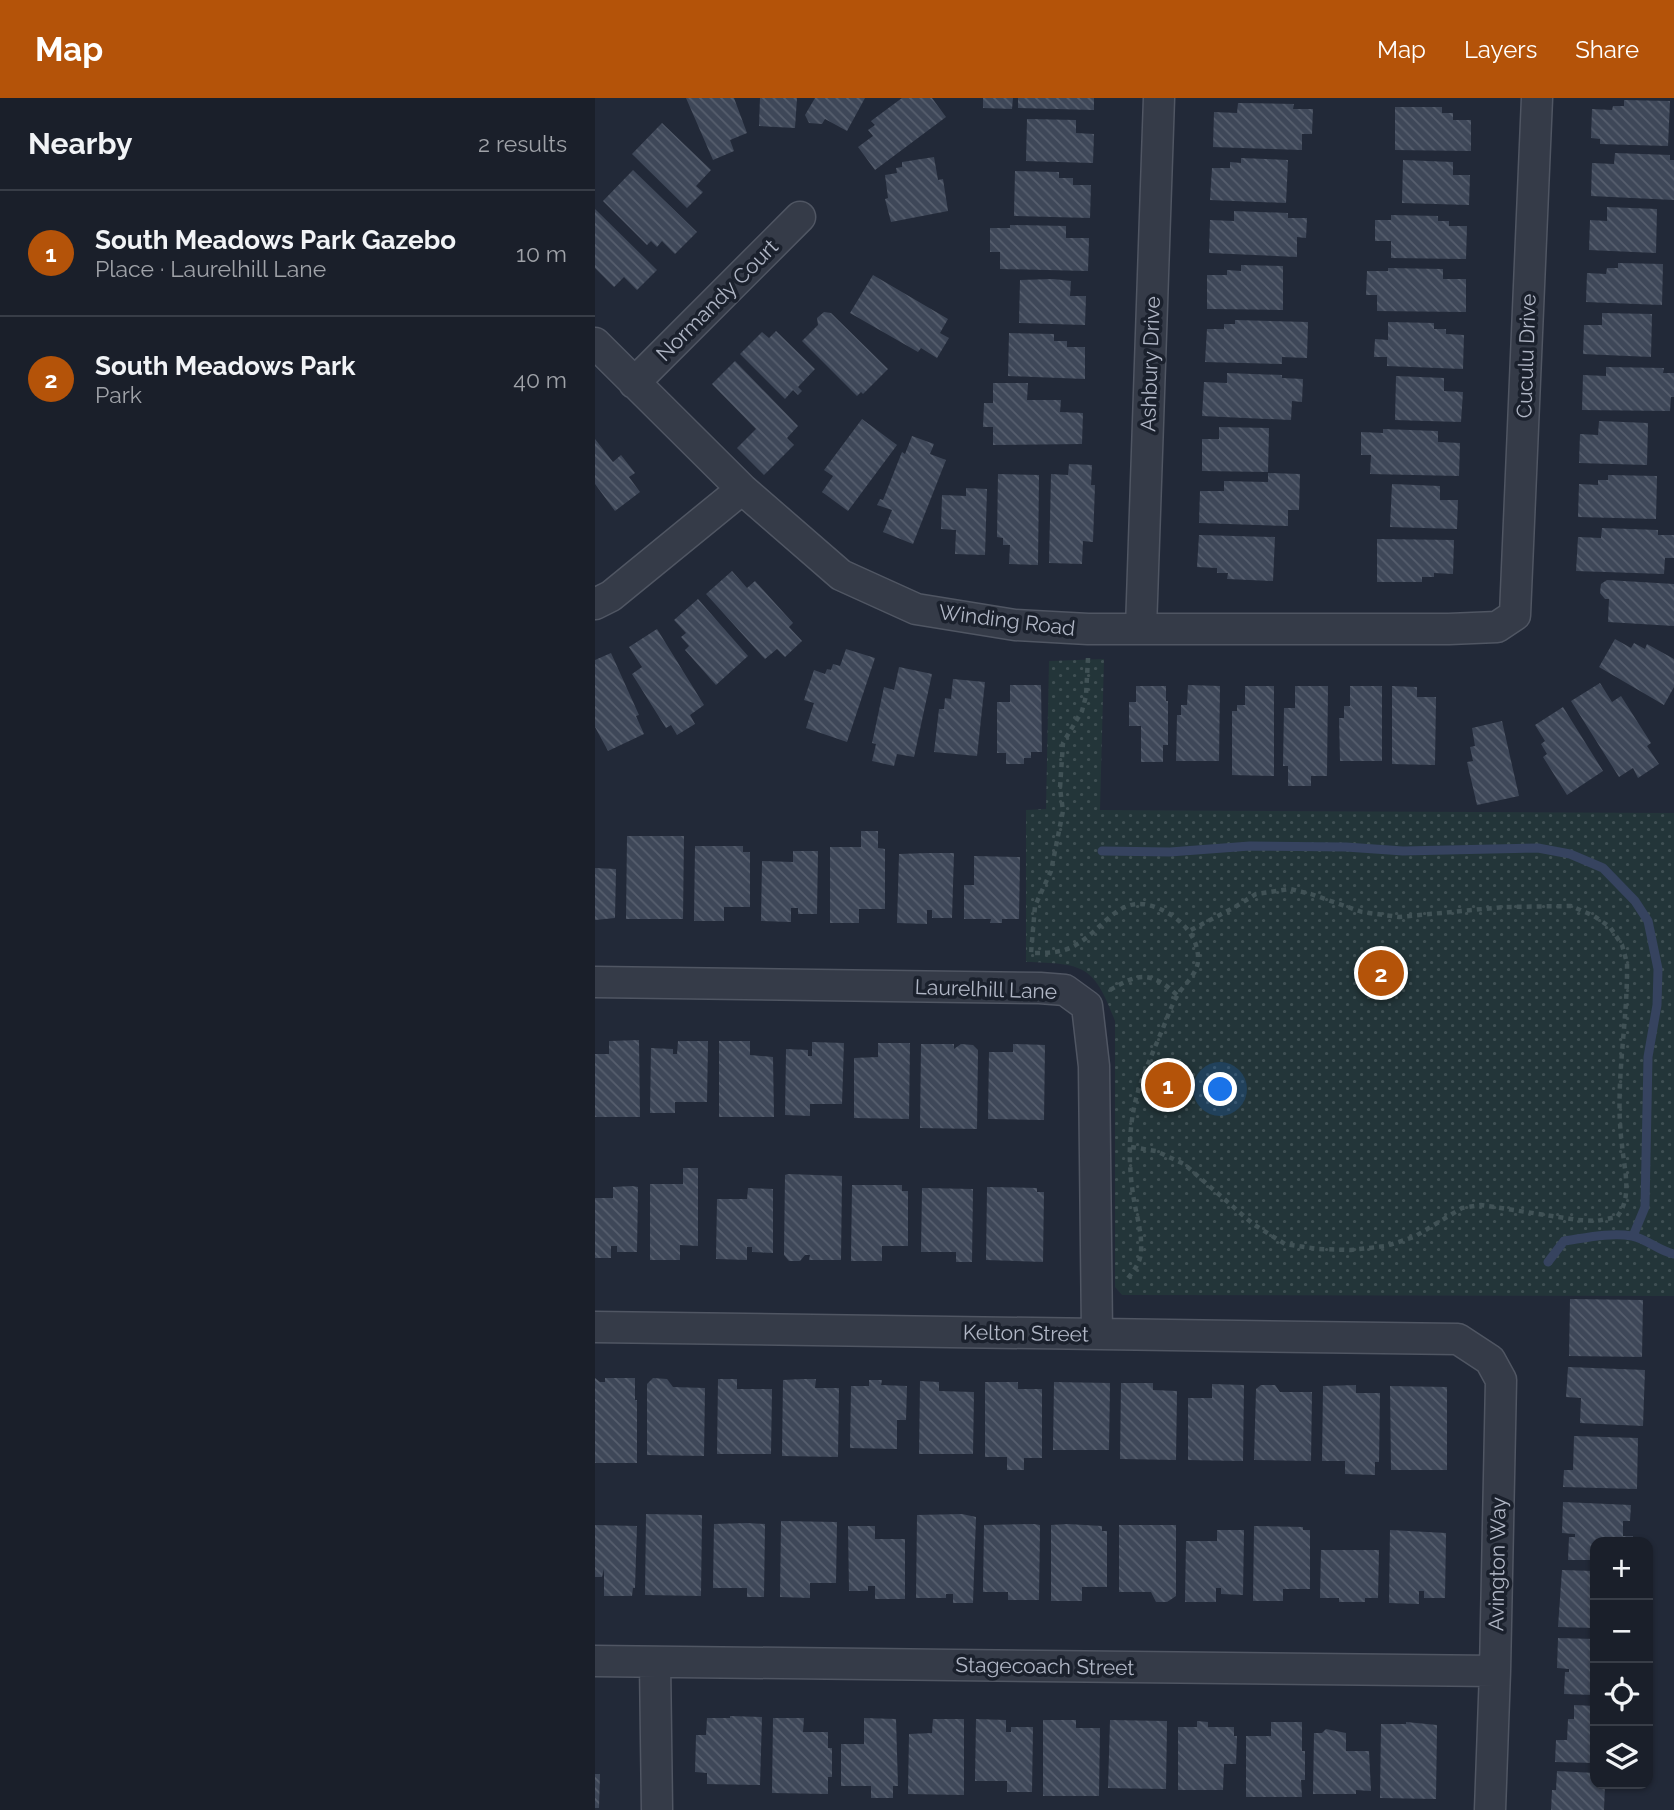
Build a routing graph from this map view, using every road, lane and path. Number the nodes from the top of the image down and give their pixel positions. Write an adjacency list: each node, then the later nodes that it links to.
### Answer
1 (1159, 98): 10 (street, Ashbury Drive)
2 (1537, 98): 8 (street, Cuculu Drive)
3 (800, 217): 5 (street, Normandy Court)
4 (595, 343): 5 (street, Winding Road)
5 (634, 383): 6 (street, Winding Road)
6 (742, 489): 7 (street); 9 (street, Winding Road)
7 (595, 604)
8 (1515, 615): 10 (street, Winding Road)
9 (1088, 629): 10 (street, Winding Road); 11 (path)
10 (1141, 629)
11 (1189, 930): 13 (path); 15 (path)
12 (595, 982): 14 (street, Laurelhill Lane)
13 (1177, 995): 14 (path); 15 (path)
14 (1087, 1006): 16 (street, Laurelhill Lane)
15 (1131, 1147): 16 (path)
16 (1096, 1293): 18 (street, Laurelhill Lane)
17 (595, 1327): 18 (street, Kelton Street)
18 (1097, 1334): 19 (street, Kelton Street)
19 (1458, 1339): 22 (street, Avington Way)
20 (595, 1661): 21 (street, Stagecoach Street)
21 (655, 1662): 22 (street, Stagecoach Street); 23 (street)
22 (1495, 1671): 24 (street, Avington Way)
23 (657, 1810)
24 (1490, 1810)

